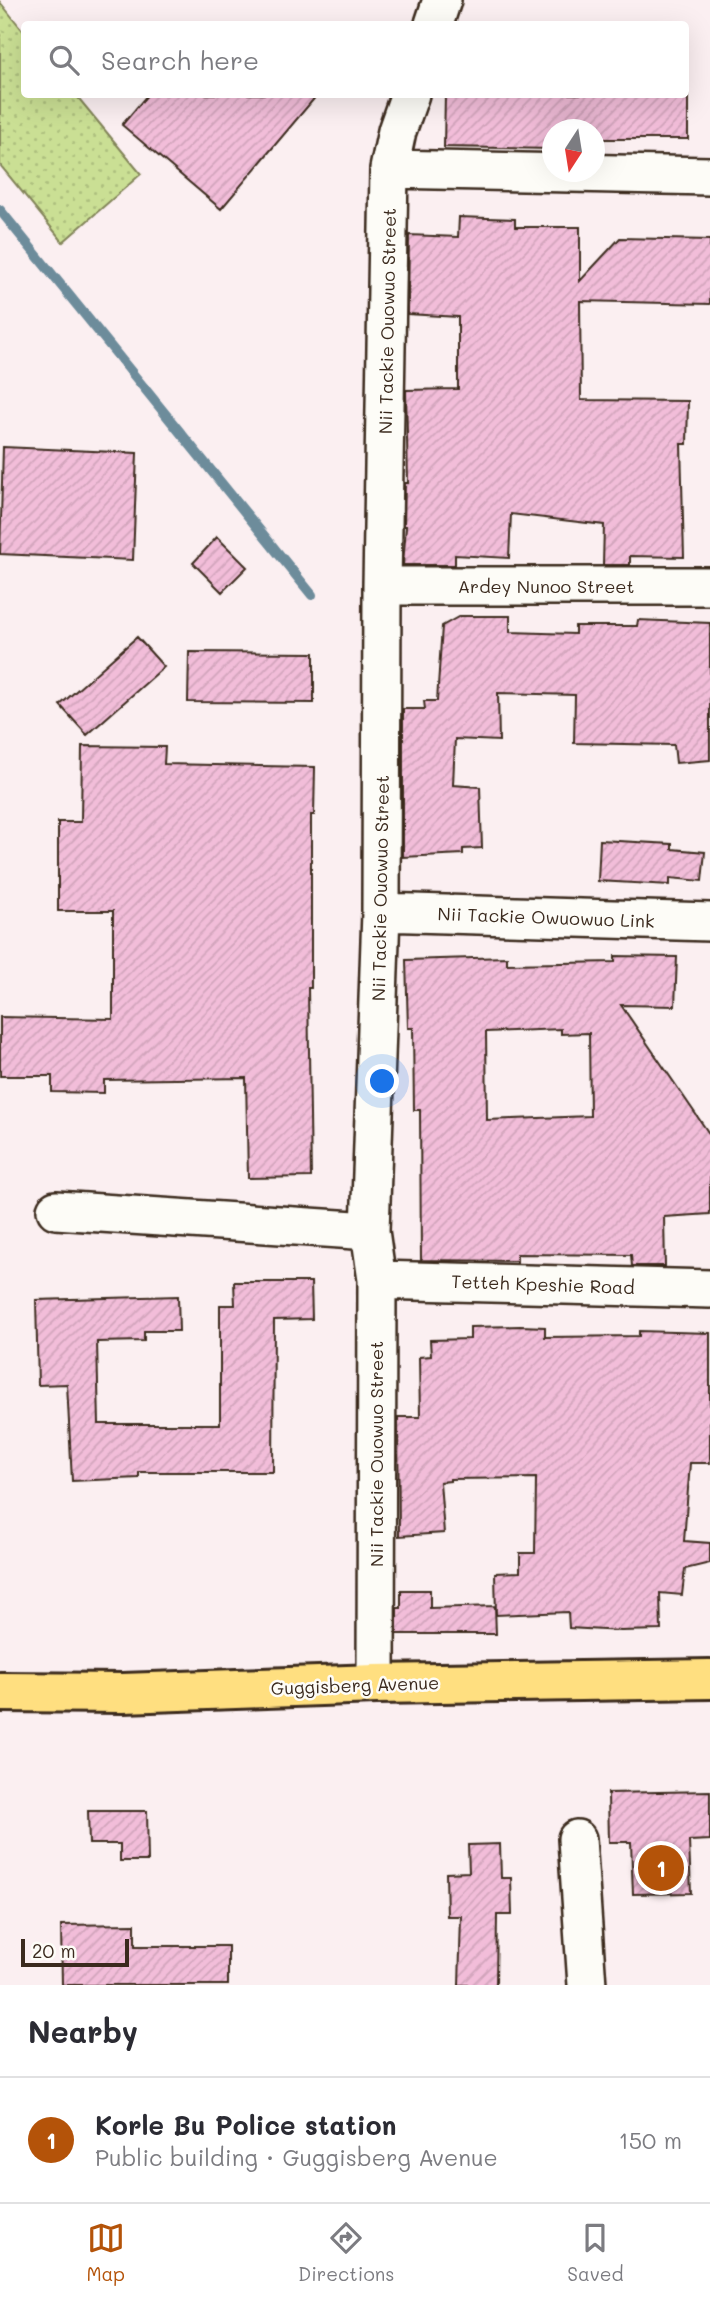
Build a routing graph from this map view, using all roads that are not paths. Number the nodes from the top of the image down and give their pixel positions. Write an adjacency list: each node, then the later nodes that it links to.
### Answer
1 (442, 0): 2 (street)
2 (435, 21)
3 (409, 98): 4 (street, Nii Tackie Ouowuo Street)
4 (389, 169): 5 (street); 6 (street, Nii Tackie Ouowuo Street)
5 (710, 176)
6 (382, 586): 7 (street, Ardey Nunoo Street); 8 (street, Nii Tackie Ouowuo Street)
7 (710, 586)
8 (382, 912): 9 (street, Nii Tackie Owuowuo Link); 11 (street, Nii Tackie Ouowuo Street)
9 (710, 922)
10 (56, 1210): 11 (street)
11 (370, 1231): 12 (street, Nii Tackie Ouowuo Street)
12 (377, 1280): 13 (street, Tetteh Kpeshie Road); 15 (street, Nii Tackie Ouowuo Street)
13 (710, 1289)
14 (710, 1679): 15 (main road, Guggisberg Avenue)
15 (376, 1684): 16 (main road, Guggisberg Avenue)
16 (0, 1692)
17 (577, 1839): 18 (street)
18 (587, 1985)

